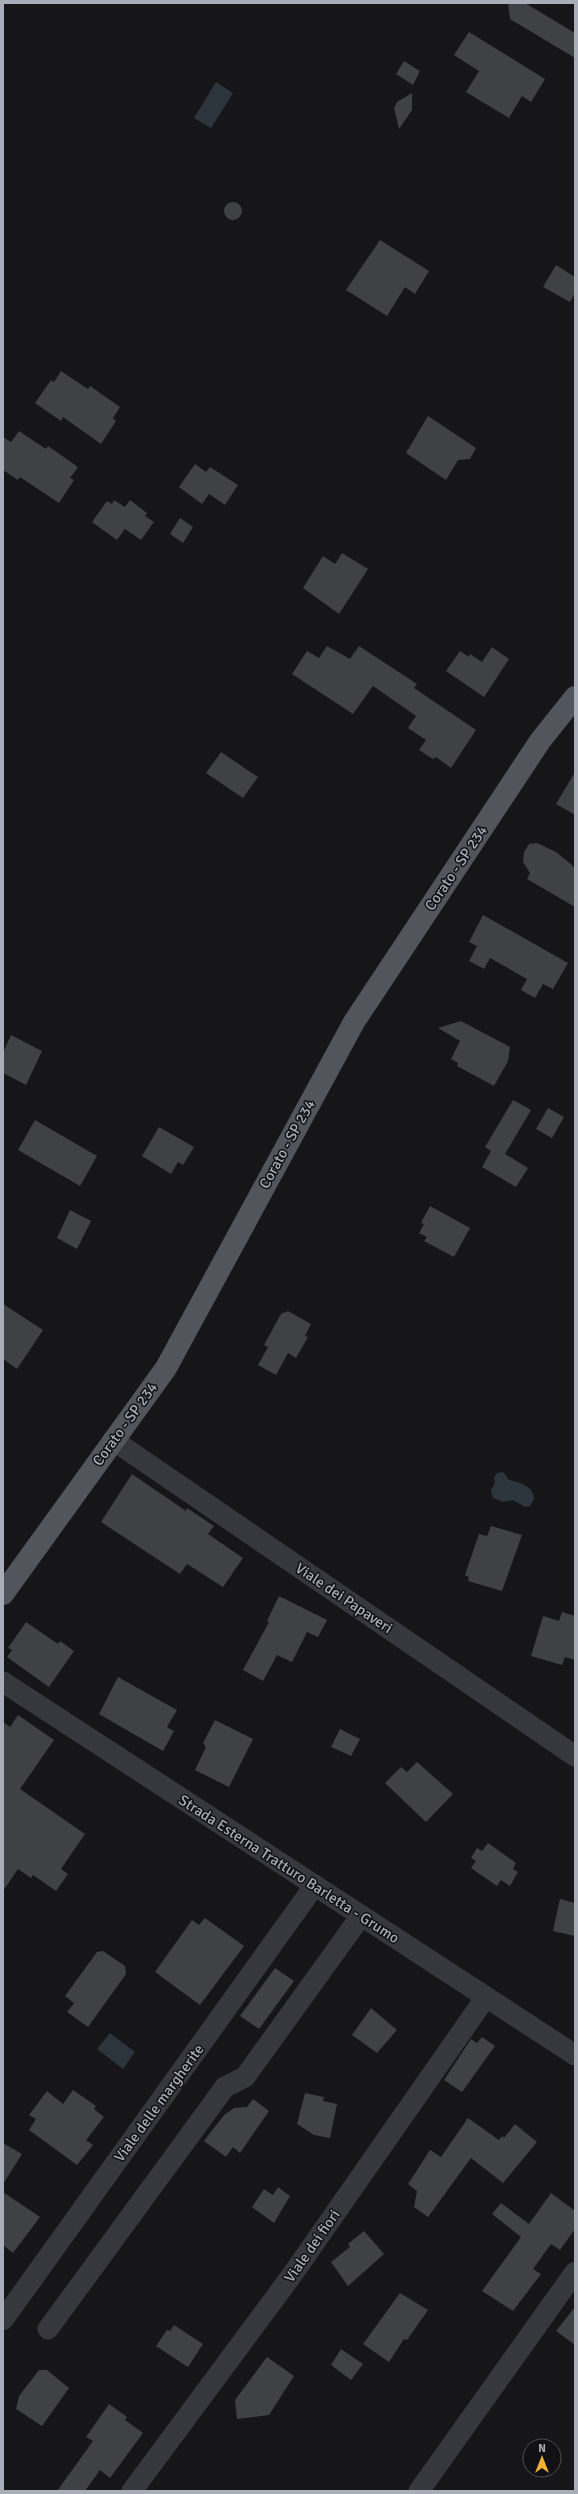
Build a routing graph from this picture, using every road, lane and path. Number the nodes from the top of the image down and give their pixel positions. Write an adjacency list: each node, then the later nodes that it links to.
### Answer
1 (575, 697): 2 (main road, Corato - SP 234)
2 (113, 1440): 3 (main road, Corato - SP 234); 5 (street, Viale dei Papaveri)
3 (3, 1594)
4 (3, 1682): 6 (street, Strada Esterna Tratturo Barletta - Grumo)
5 (575, 1756)
6 (315, 1885): 7 (street, Strada Esterna Tratturo Barletta - Grumo); 11 (street, Viale delle margherite)
7 (361, 1916): 8 (street, Strada Esterna Tratturo Barletta - Grumo); 12 (street)
8 (486, 1997): 9 (street, Strada Esterna Tratturo Barletta - Grumo); 13 (street, Viale dei fiori)
9 (575, 2055)
10 (575, 2272): 14 (street)
11 (3, 2320)
12 (48, 2329)
13 (132, 2491)
14 (419, 2491)

